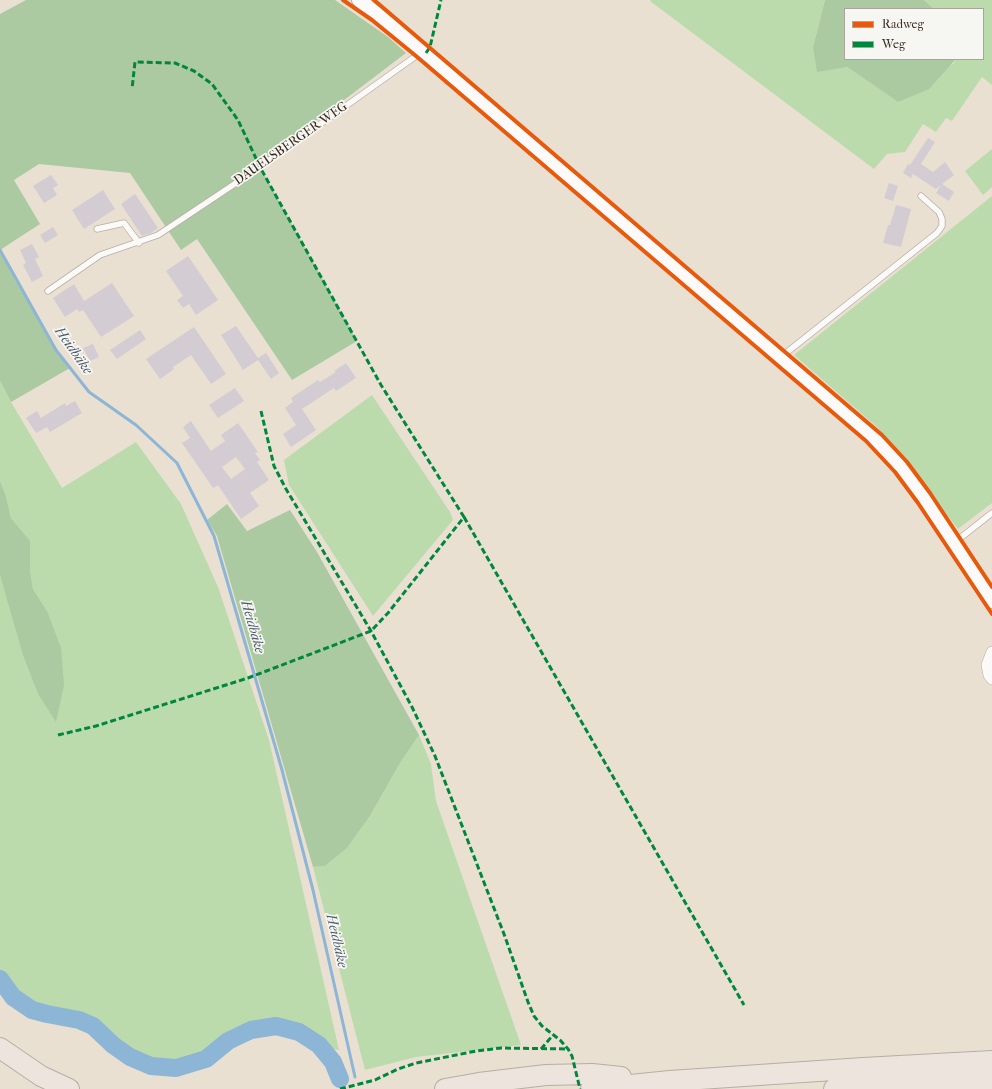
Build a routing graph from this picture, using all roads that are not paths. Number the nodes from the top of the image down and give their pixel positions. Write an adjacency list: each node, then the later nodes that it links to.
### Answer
1 (359, 0): 2 (street)
2 (424, 52): 5 (lane, DAUELSBERGER WEG); 7 (street)
3 (921, 196): 7 (lane)
4 (97, 230): 5 (lane)
5 (139, 242): 6 (lane, DAUELSBERGER WEG)
6 (48, 291)
7 (780, 358): 9 (street)
8 (992, 513): 9 (lane)
9 (954, 543): 10 (street)
10 (992, 601)
11 (992, 652): 12 (street)
12 (992, 679)
13 (0, 1048): 17 (highway)
14 (992, 1061): 16 (highway)
15 (992, 1080): 20 (highway)
16 (670, 1081): 18 (highway); 19 (highway)
17 (69, 1089)
18 (445, 1089)
19 (592, 1089)
20 (834, 1089)

